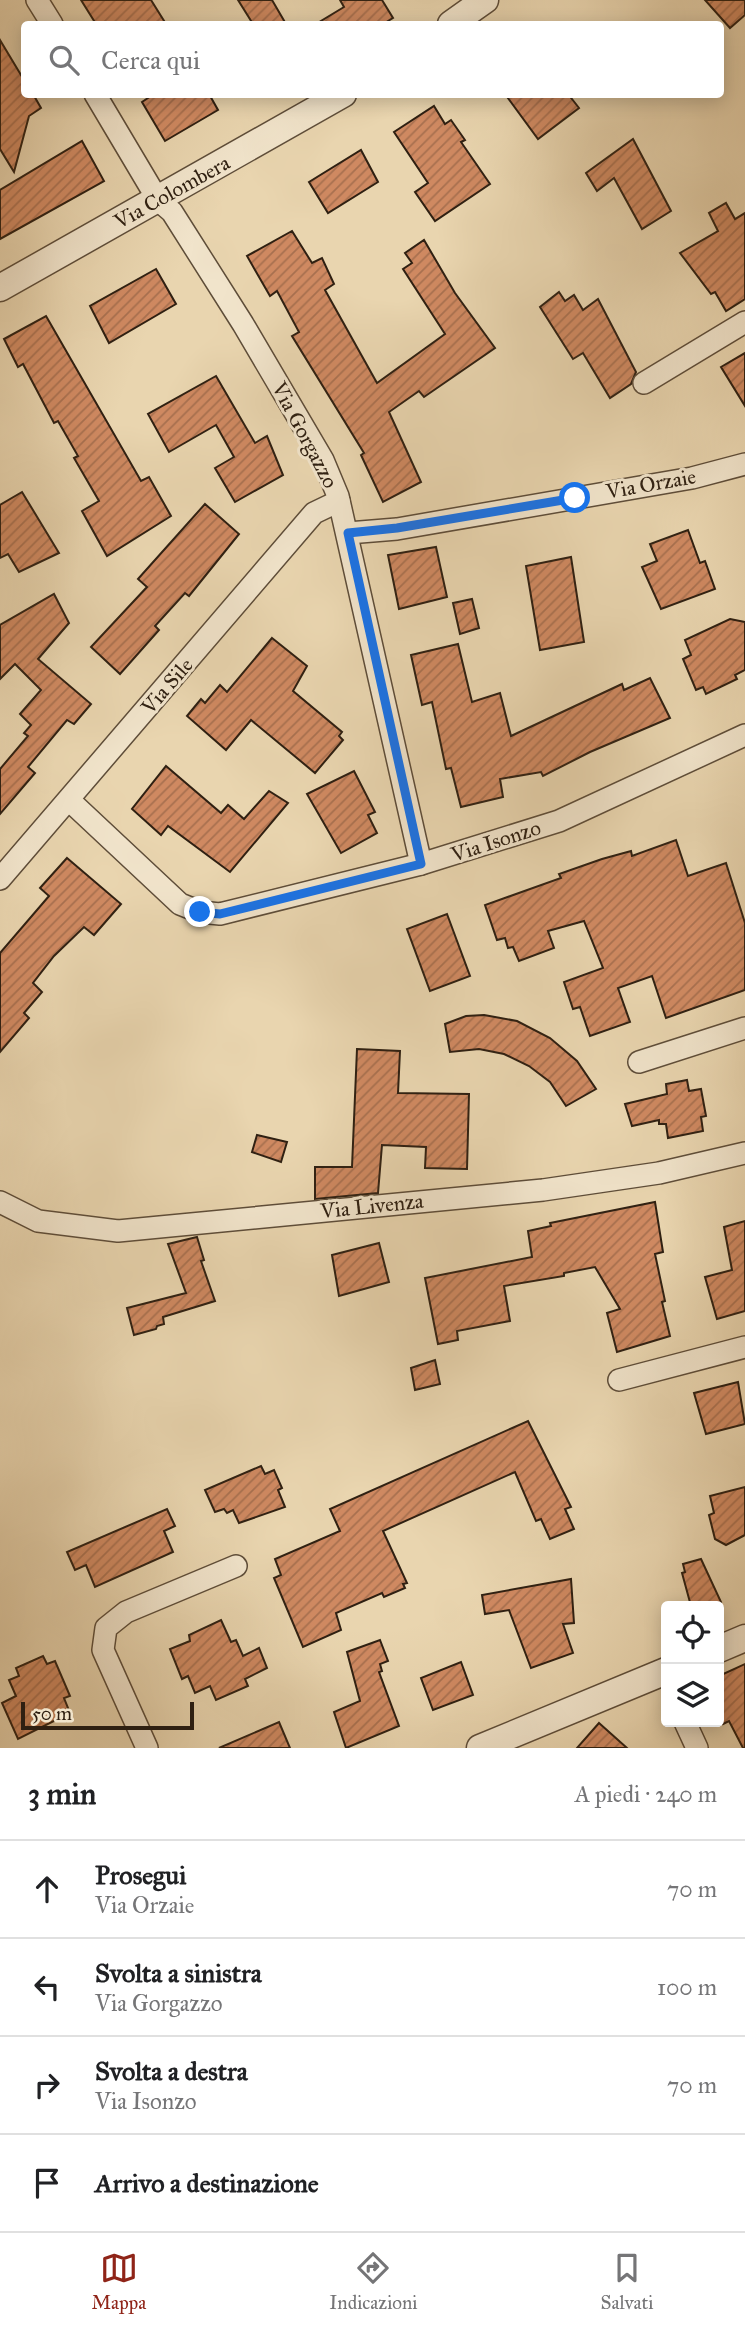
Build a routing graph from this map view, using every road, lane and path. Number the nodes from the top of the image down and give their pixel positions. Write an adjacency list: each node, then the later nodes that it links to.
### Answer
1 (37, 0): 3 (street)
2 (485, 0): 4 (street)
3 (50, 21)
4 (455, 21)
5 (97, 98): 7 (street, Via Gorgazzo)
6 (336, 98): 7 (street, Via Colombera)
7 (158, 200): 8 (street, Via Colombera); 12 (street, Via Gorgazzo)
8 (0, 288)
9 (745, 322): 10 (street)
10 (644, 383)
11 (745, 464): 13 (street, Via Orzaie)
12 (339, 501): 13 (street, Via Gorgazzo); 15 (street, Via Sile)
13 (348, 533): 16 (street, Via Gorgazzo)
14 (745, 735): 16 (street, Via Isonzo)
15 (69, 800): 16 (street, Via Isonzo); 17 (street, Via Sile)
16 (421, 864)
17 (0, 879)
18 (745, 1028): 19 (street)
19 (639, 1062)
20 (745, 1153): 21 (street, Via Livenza)
21 (0, 1202)
22 (745, 1347): 23 (street)
23 (619, 1380)
24 (236, 1566): 29 (street)
25 (745, 1638): 26 (street)
26 (724, 1647)
27 (661, 1678): 30 (street)
28 (687, 1727): 31 (street)
29 (147, 1748)
30 (480, 1748)
31 (697, 1748)

